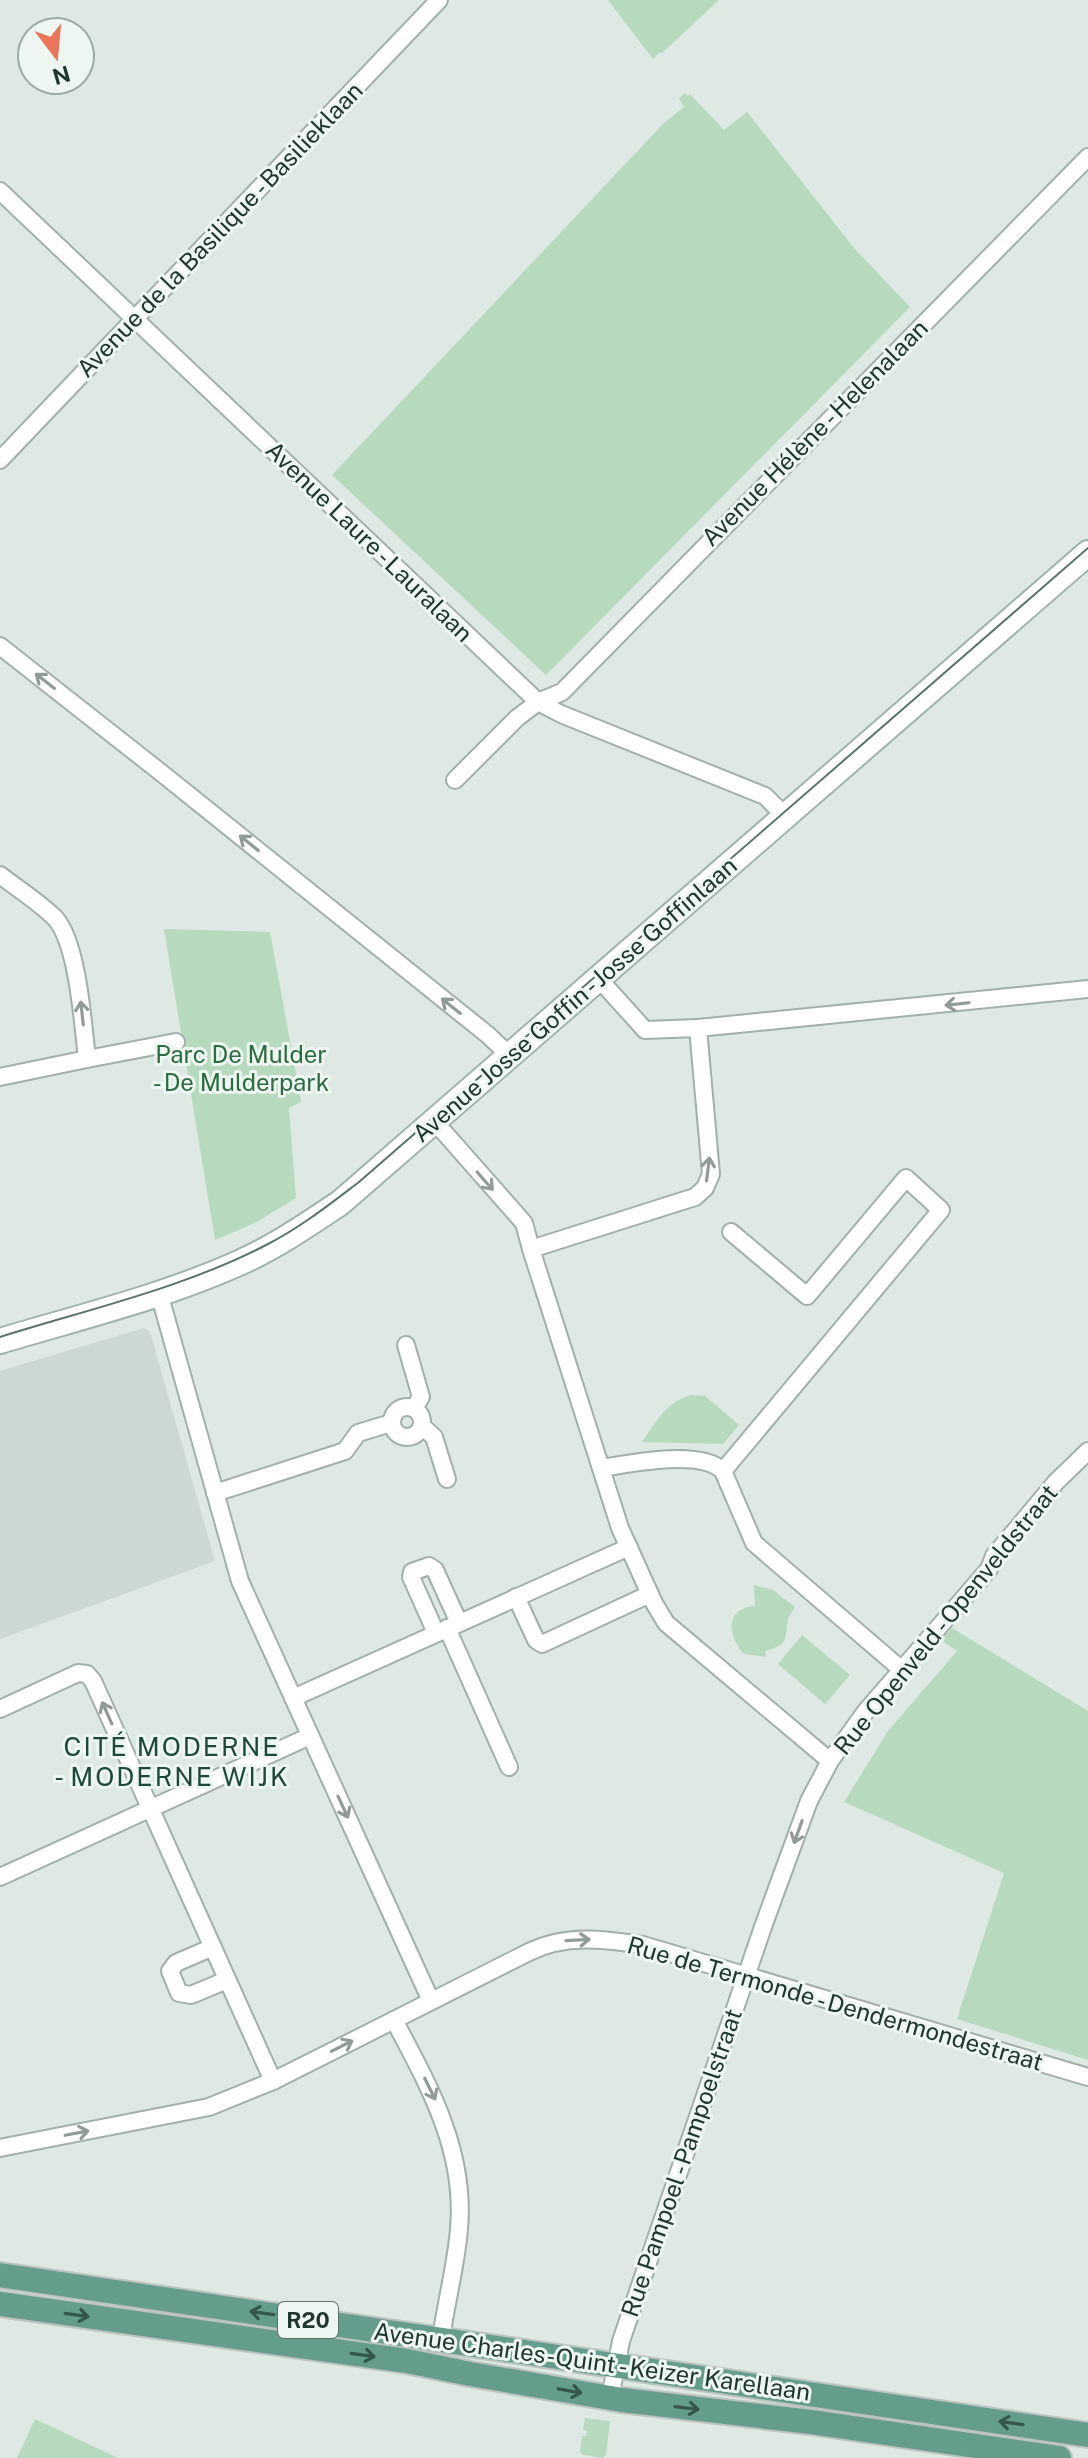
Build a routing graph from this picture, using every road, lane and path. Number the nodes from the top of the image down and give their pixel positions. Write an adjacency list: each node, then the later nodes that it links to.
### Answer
1 (439, 0): 4 (street, Avenue de la Basilique - Basilieklaan)
2 (1088, 157): 8 (street, Avenue Hélène - Helenalaan)
3 (0, 191): 4 (street, Avenue Laure - Lauralaan)
4 (135, 319): 5 (street, Avenue de la Basilique - Basilieklaan); 8 (street, Avenue Laure - Lauralaan)
5 (0, 460)
6 (1088, 553): 10 (main road, Avenue Josse Goffin - Josse Goffinlaan)
7 (0, 646): 16 (street, one-way to 7)
8 (538, 702): 9 (street, Avenue Hélène - Helenalaan); 10 (street, Avenue Laure - Lauralaan)
9 (455, 780)
10 (786, 817): 12 (main road, Avenue Josse Goffin - Josse Goffinlaan)
11 (0, 875): 17 (street, one-way to 11)
12 (599, 979): 14 (street); 16 (main road, Avenue Josse Goffin - Josse Goffinlaan)
13 (1088, 989): 14 (street, one-way to 14)
14 (698, 1028): 21 (street, one-way to 14)
15 (176, 1042): 17 (street)
16 (510, 1056): 19 (main road, Avenue Josse Goffin - Josse Goffinlaan)
17 (87, 1059): 18 (street)
18 (0, 1077)
19 (435, 1122): 21 (street, one-way to 21); 22 (main road, Avenue Josse Goffin - Josse Goffinlaan)
20 (731, 1232): 30 (street)
21 (531, 1249): 29 (street)
22 (159, 1293): 23 (main road, Avenue Josse Goffin - Josse Goffinlaan); 32 (street)
23 (0, 1341)
24 (406, 1345): 25 (street)
25 (414, 1408): 26 (street); 27 (street)
26 (391, 1423): 27 (street); 32 (street)
27 (422, 1426): 31 (street)
28 (1088, 1451): 37 (street, Rue Openveld - Openveldstraat)
29 (601, 1468): 30 (street); 33 (street)
30 (723, 1471): 37 (street)
31 (447, 1479)
32 (215, 1493): 38 (street)
33 (629, 1547): 34 (street); 35 (street)
34 (650, 1594): 35 (street); 41 (street)
35 (516, 1597): 36 (street)
36 (447, 1628): 38 (street); 42 (street)
37 (902, 1670): 41 (street, Rue Openveld - Openveldstraat)
38 (293, 1698): 40 (street)
39 (0, 1709): 43 (street, one-way to 39)
40 (310, 1736): 43 (street); 48 (street, one-way to 48)
41 (830, 1761): 46 (street, Rue Openveld - Openveldstraat, one-way to 46)
42 (509, 1767)
43 (151, 1810): 44 (street); 45 (street)
44 (0, 1877)
45 (213, 1947): 47 (street); 47 (street)
46 (747, 1976): 48 (street, Rue de Termonde - Dendermondestraat, one-way to 46); 50 (street, Rue de Termonde - Dendermondestraat); 56 (street, Rue Pampoel - Pampoelstraat)
47 (227, 1980): 51 (street)
48 (431, 2001): 49 (street, Rue de Termonde - Dendermondestraat)
49 (394, 2020): 51 (street, Rue de Termonde - Dendermondestraat, one-way to 49); 55 (street, one-way to 55)
50 (1088, 2077)
51 (273, 2081): 52 (street, Rue de Termonde - Dendermondestraat, one-way to 51)
52 (0, 2148)
53 (0, 2275): 55 (main road, Avenue Charles-Quint - Keizer Karellaan / R20, one-way to 53)
54 (0, 2304): 57 (main road, Avenue Charles-Quint - Keizer Karellaan / R20, one-way to 57)
55 (441, 2339): 56 (main road, Avenue Charles-Quint - Keizer Karellaan / R20)
56 (616, 2366): 57 (street, Rue Pampoel - Pampoelstraat); 58 (main road, Avenue Charles-Quint - Keizer Karellaan / R20, one-way to 56)
57 (610, 2398): 59 (main road, Avenue Charles-Quint - Keizer Karellaan / R20, one-way to 59)
58 (1088, 2435)
59 (1059, 2458)

